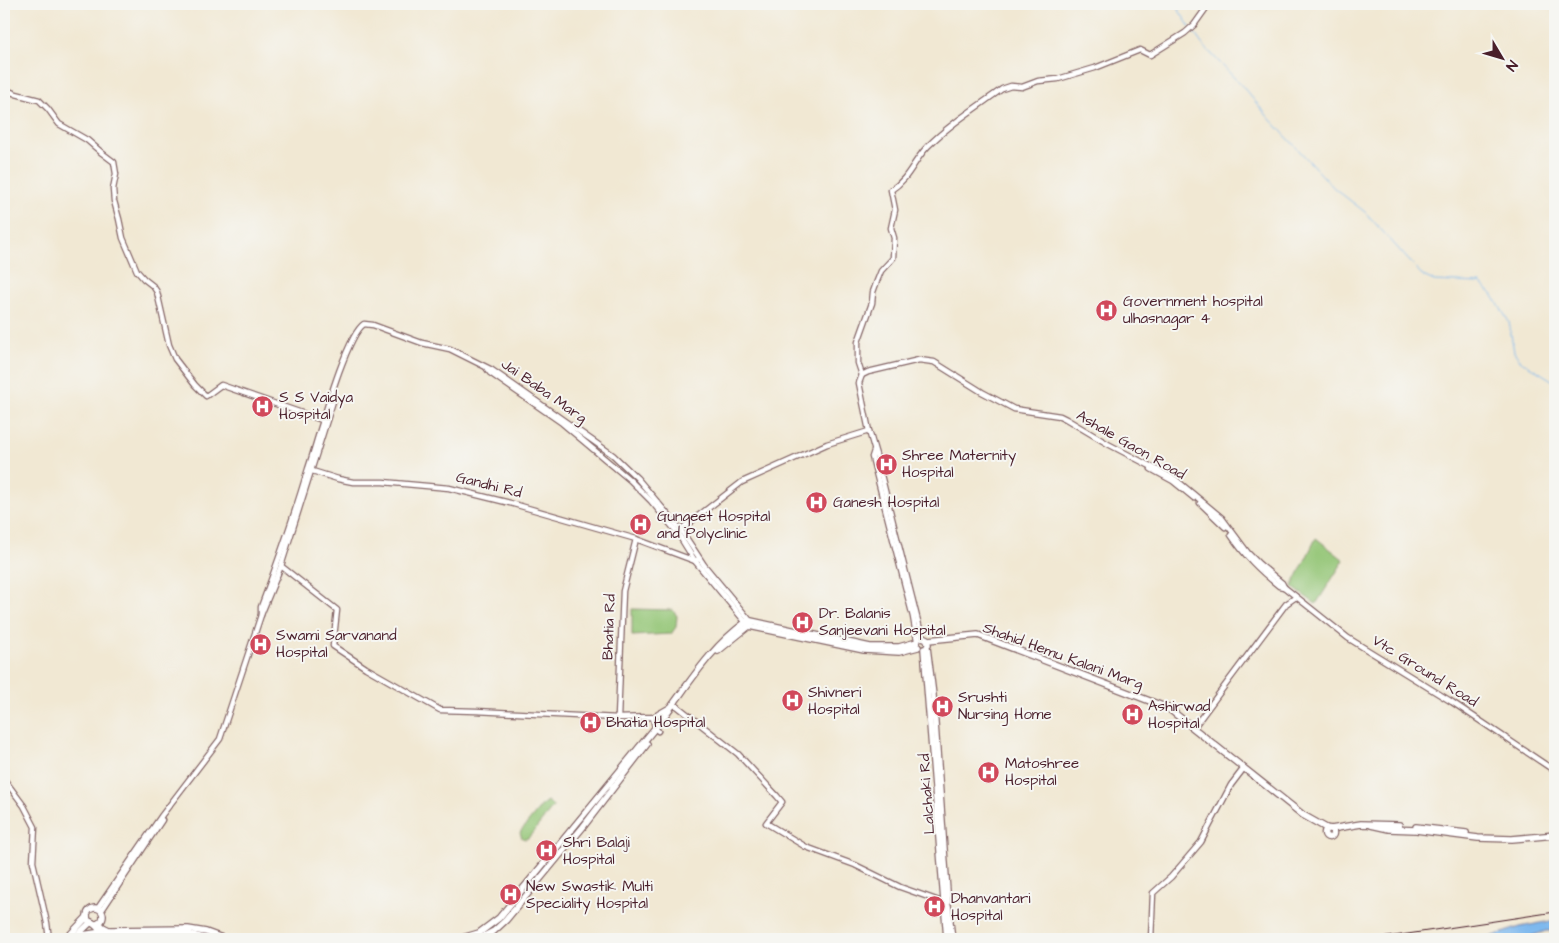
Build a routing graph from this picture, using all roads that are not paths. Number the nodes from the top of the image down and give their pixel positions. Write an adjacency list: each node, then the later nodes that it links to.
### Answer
1 (1209, 4): 3 (street)
2 (4, 89): 4 (street)
3 (862, 375): 5 (street); 11 (street, Ashale Gaon Road)
4 (325, 421): 6 (street); 7 (street, Jai Baba Marg)
5 (869, 431): 7 (street); 17 (street)
6 (310, 470): 8 (street, Gandhi Rd); 10 (street); 15 (street)
7 (679, 531): 9 (street, Jai Baba Marg)
8 (636, 540): 9 (street, Gandhi Rd); 20 (street, Bhatia Rd)
9 (697, 560): 16 (street, Jai Baba Marg)
10 (281, 566): 15 (street); 20 (street)
11 (1284, 587): 12 (street, Vtc Ground Road)
12 (1290, 592): 13 (street, Vtc Ground Road); 14 (street)
13 (1296, 597): 14 (street); 24 (street, Vtc Ground Road)
14 (1286, 604): 21 (street)
15 (261, 615): 28 (street)
16 (750, 624): 17 (main road, Shahid Hemu Kalani Marg); 18 (main road)
17 (922, 643): 21 (main road, Shahid Hemu Kalani Marg); 27 (main road, Lalchaki Rd)
18 (676, 705): 19 (street); 22 (main road); 27 (street)
19 (653, 717): 20 (street); 22 (street)
20 (618, 718)
21 (1194, 727): 23 (main road, Shahid Hemu Kalani Marg)
22 (657, 729): 36 (main road); 37 (main road)
23 (1244, 768): 26 (main road, Shahid Hemu Kalani Marg); 40 (street)
24 (1555, 771)
25 (4, 779): 32 (street)
26 (1555, 834)
27 (946, 903): 38 (main road, Lalchaki Rd); 39 (main road, Lalchaki Rd)
28 (100, 909): 29 (main road); 29 (main road)
29 (92, 922): 30 (main road); 31 (main road); 33 (main road); 35 (main road)
30 (102, 932): 31 (main road); 34 (main road)
31 (74, 938)
32 (49, 939)
33 (66, 939)
34 (207, 939)
35 (225, 939)
36 (459, 939)
37 (479, 939)
38 (947, 939)
39 (952, 939)
40 (1151, 939)

